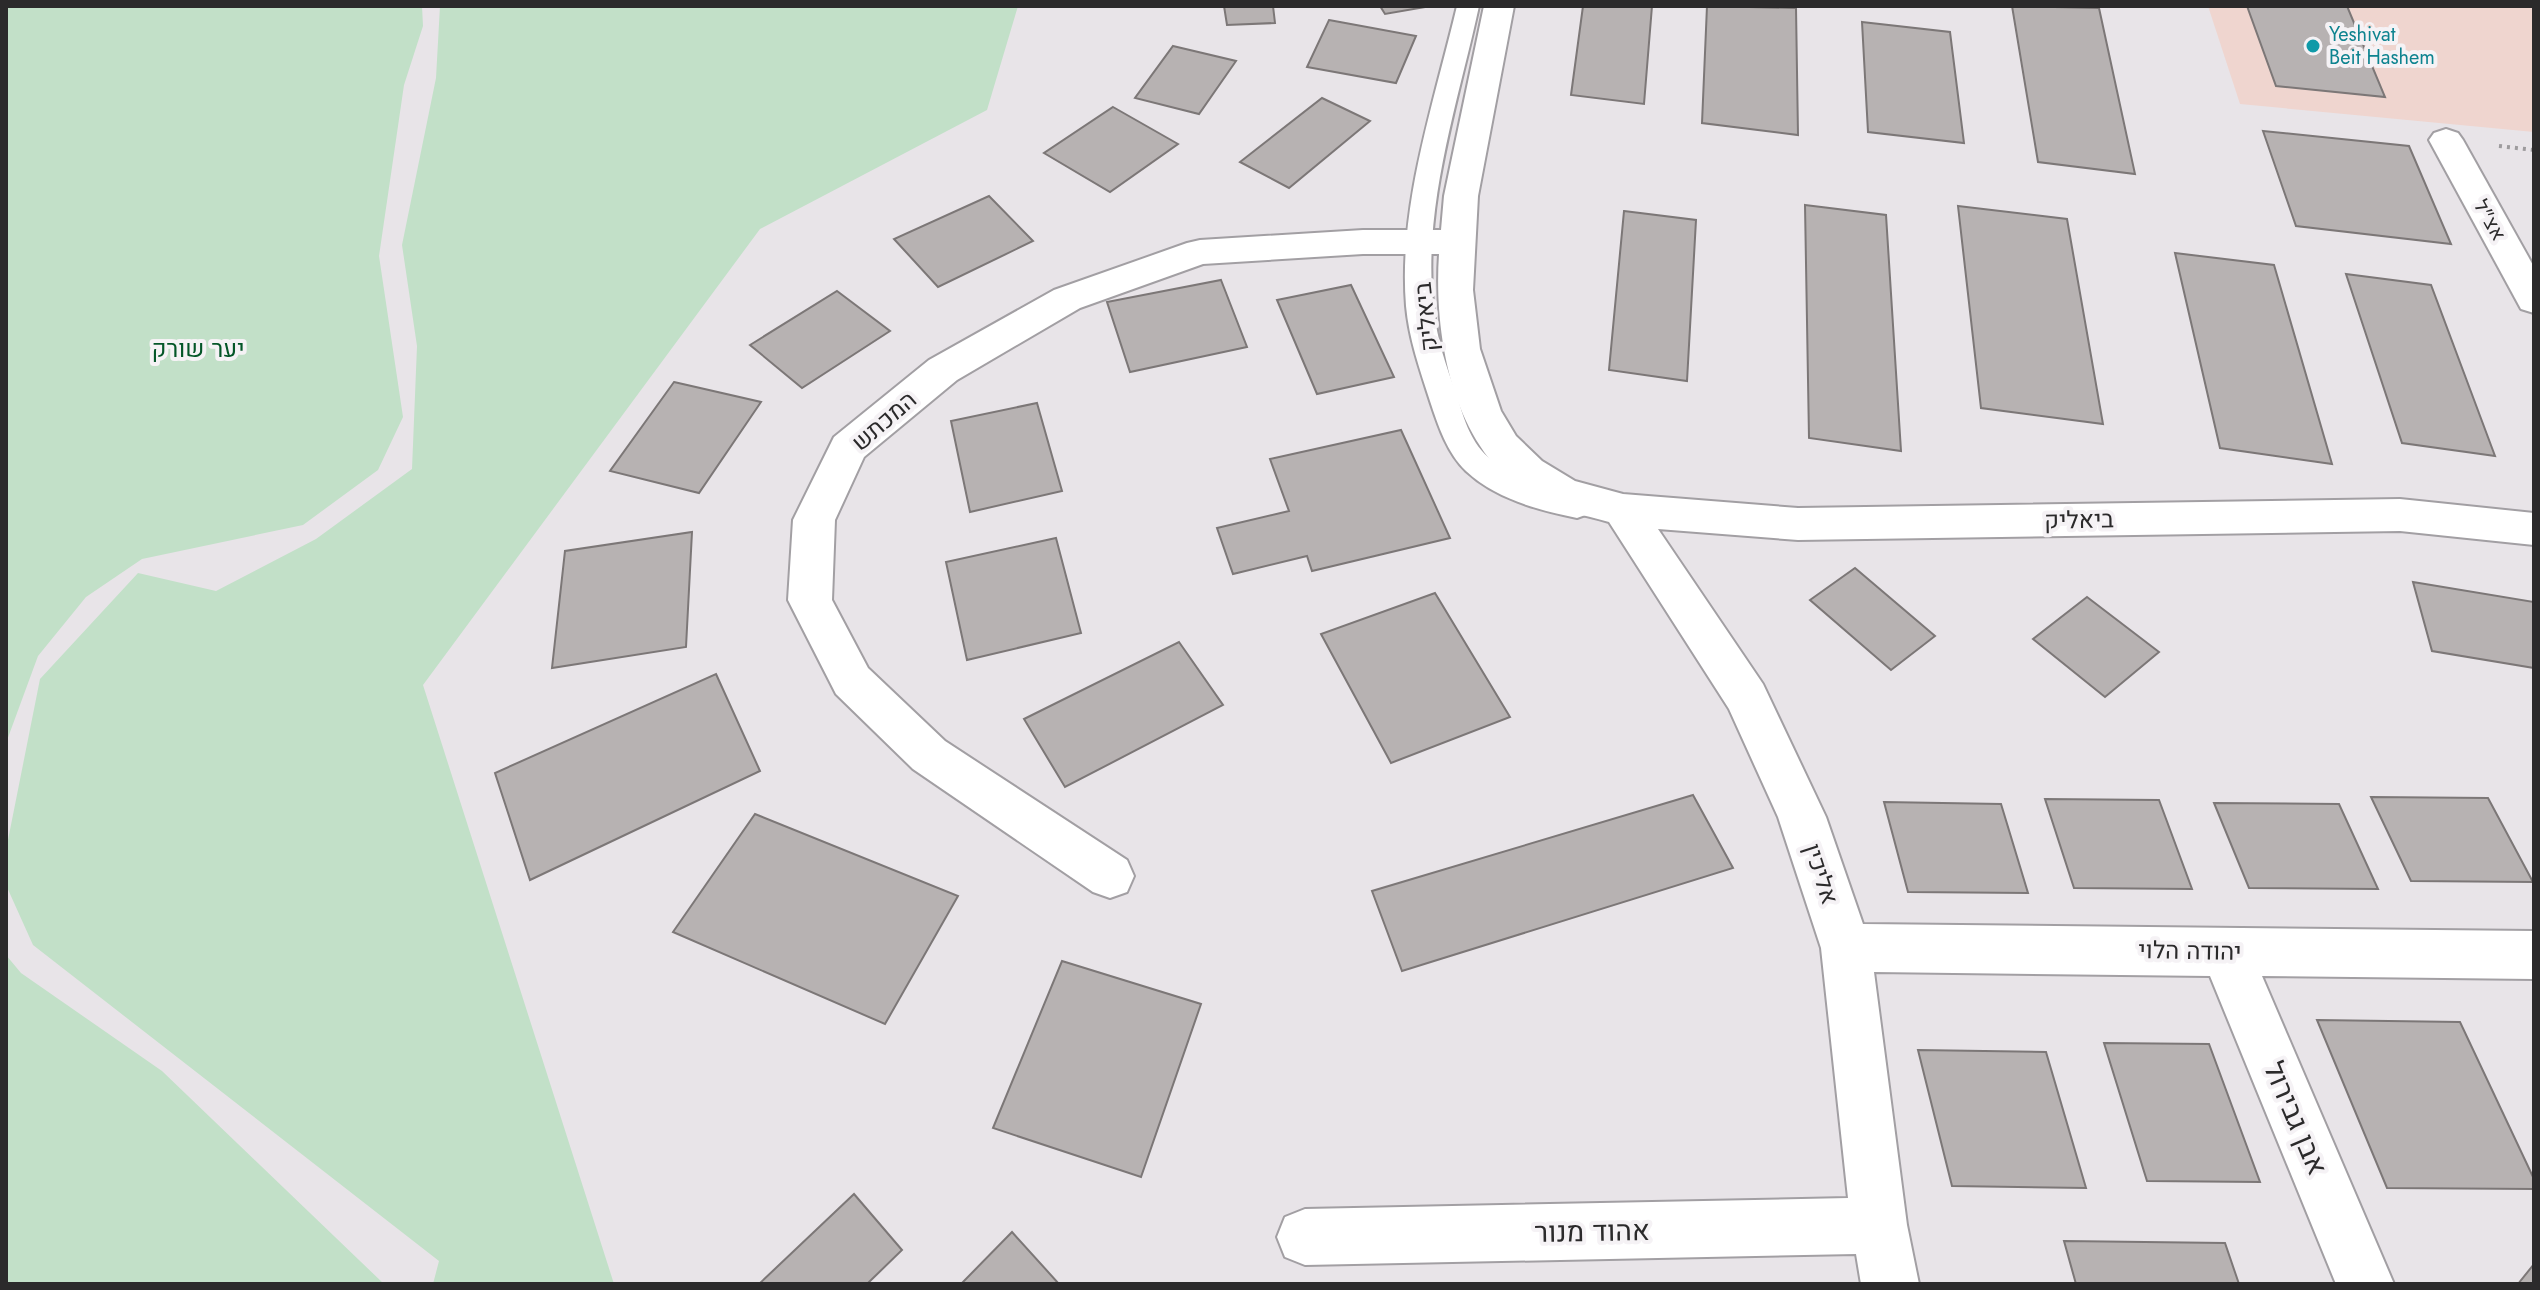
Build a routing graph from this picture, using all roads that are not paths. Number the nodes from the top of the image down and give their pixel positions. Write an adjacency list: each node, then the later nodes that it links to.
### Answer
1 (1468, 6): 4 (lane, ביאליק)
2 (1499, 6): 4 (street, ביאליק)
3 (2446, 140): 5 (street, אצ"ל)
4 (1440, 242): 6 (street, ביאליק); 8 (street, המכתש)
5 (2534, 300)
6 (1623, 510): 7 (street, ביאליק); 9 (street, אליכין)
7 (2534, 529)
8 (1110, 876)
9 (1846, 948): 10 (street, יהודה הלוי); 12 (street, אליכין)
10 (2226, 952): 11 (street, יהודה הלוי); 15 (street, אבן גבירול)
11 (2534, 955)
12 (1879, 1225): 13 (street, אהוד מנור); 14 (street, אליכין)
13 (1305, 1237)
14 (1890, 1284)
15 (2365, 1284)

